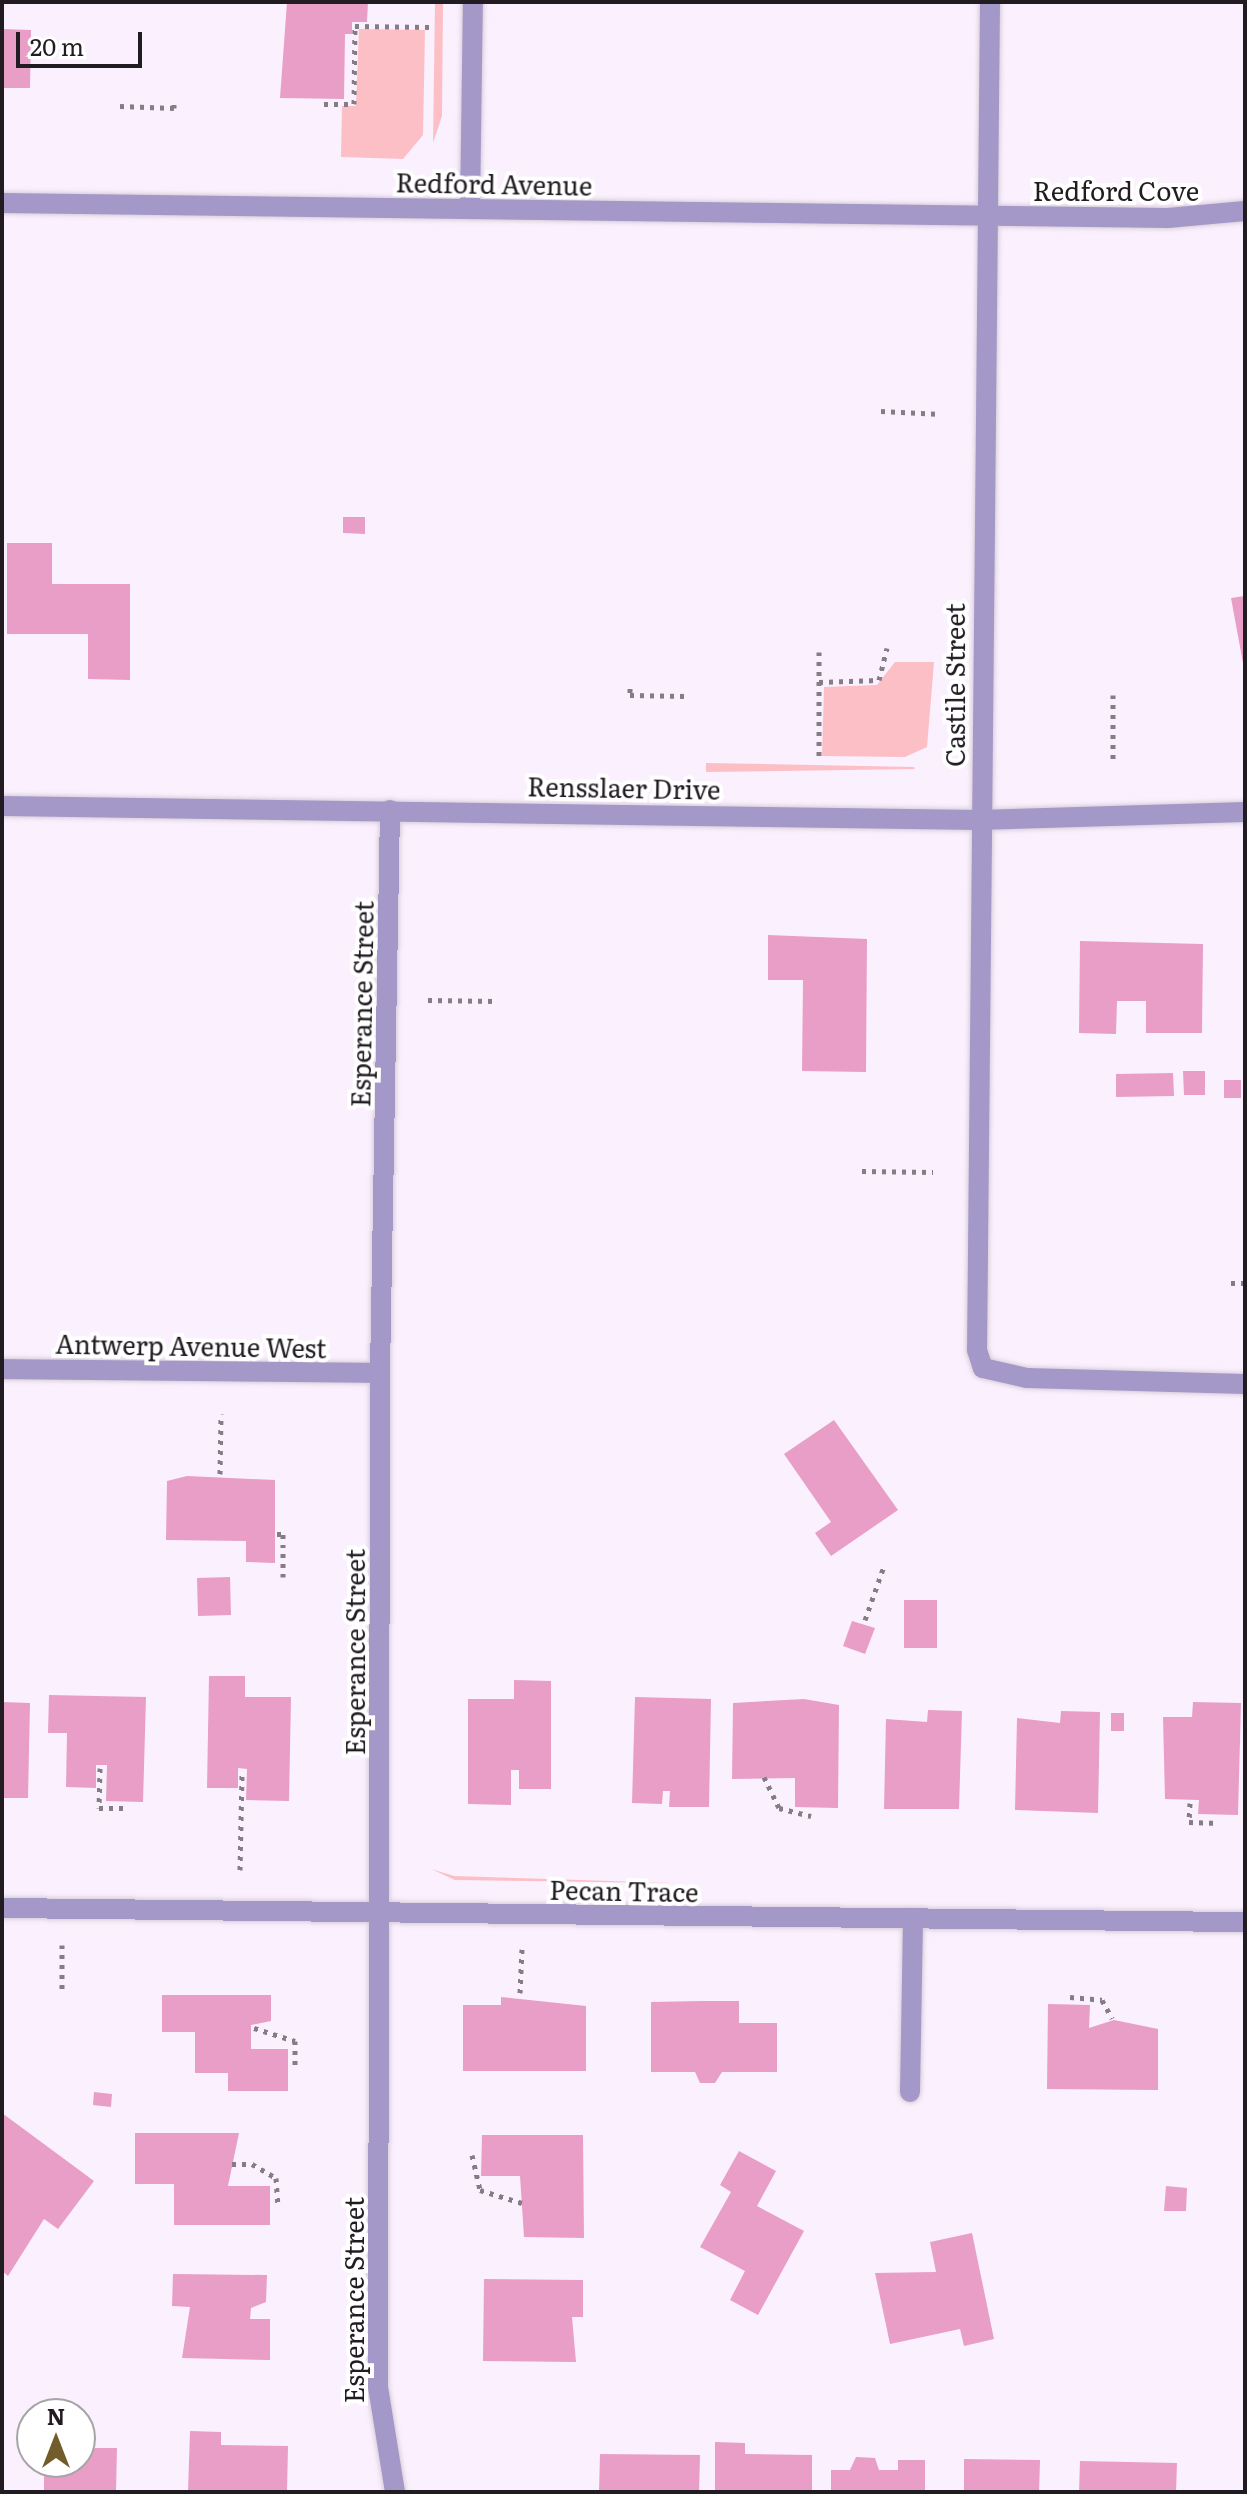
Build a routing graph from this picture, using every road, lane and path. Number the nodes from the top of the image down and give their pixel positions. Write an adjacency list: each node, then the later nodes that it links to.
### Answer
1 (473, 2): 8 (street)
2 (990, 2): 10 (street, Castile Street)
3 (429, 27): 5 (path)
4 (174, 99): 6 (path)
5 (324, 104)
6 (120, 106)
7 (2, 203): 8 (street, Redford Avenue)
8 (470, 209): 10 (street, Redford Avenue)
9 (1245, 211): 10 (street, Redford Cove)
10 (986, 215): 24 (street, Castile Street)
11 (881, 411): 12 (path)
12 (941, 414)
13 (887, 648): 15 (path)
14 (819, 652): 15 (path)
15 (819, 682): 19 (path)
16 (630, 688): 18 (path)
17 (1113, 695): 20 (path)
18 (685, 696)
19 (819, 761)
20 (1113, 764)
21 (2, 806): 22 (street, Rensslaer Drive)
22 (390, 810): 24 (street, Rensslaer Drive); 32 (street, Esperance Street)
23 (1245, 812): 24 (street, Rensslaer Drive)
24 (979, 820): 33 (street, Castile Street)
25 (428, 1000): 26 (path)
26 (495, 1001)
27 (862, 1171): 28 (path)
28 (933, 1172)
29 (1231, 1283): 30 (path)
30 (1245, 1283)
31 (2, 1369): 32 (street, Antwerp Avenue West)
32 (380, 1373): 48 (street, Esperance Street)
33 (1245, 1384)
34 (220, 1473): 34 (path)
35 (277, 1534): 37 (path)
36 (884, 1566): 38 (path)
37 (283, 1577)
38 (865, 1620)
39 (100, 1768): 43 (path)
40 (242, 1773): 46 (path)
41 (764, 1777): 44 (path)
42 (1190, 1803): 45 (path)
43 (124, 1808)
44 (811, 1816)
45 (1219, 1823)
46 (240, 1870)
47 (2, 1908): 48 (street, Pecan Trace)
48 (379, 1912): 49 (street, Pecan Trace); 64 (street, Esperance Street)
49 (913, 1918): 50 (street, Pecan Trace); 59 (street)
50 (1245, 1922)
51 (62, 1945): 53 (path)
52 (522, 1949): 54 (path)
53 (62, 1993)
54 (520, 1993)
55 (1070, 1997): 56 (path)
56 (1112, 2018)
57 (254, 2028): 58 (path)
58 (295, 2070)
59 (910, 2092)
60 (472, 2155): 62 (path)
61 (232, 2164): 63 (path)
62 (522, 2203)
63 (278, 2206)
64 (395, 2492)

